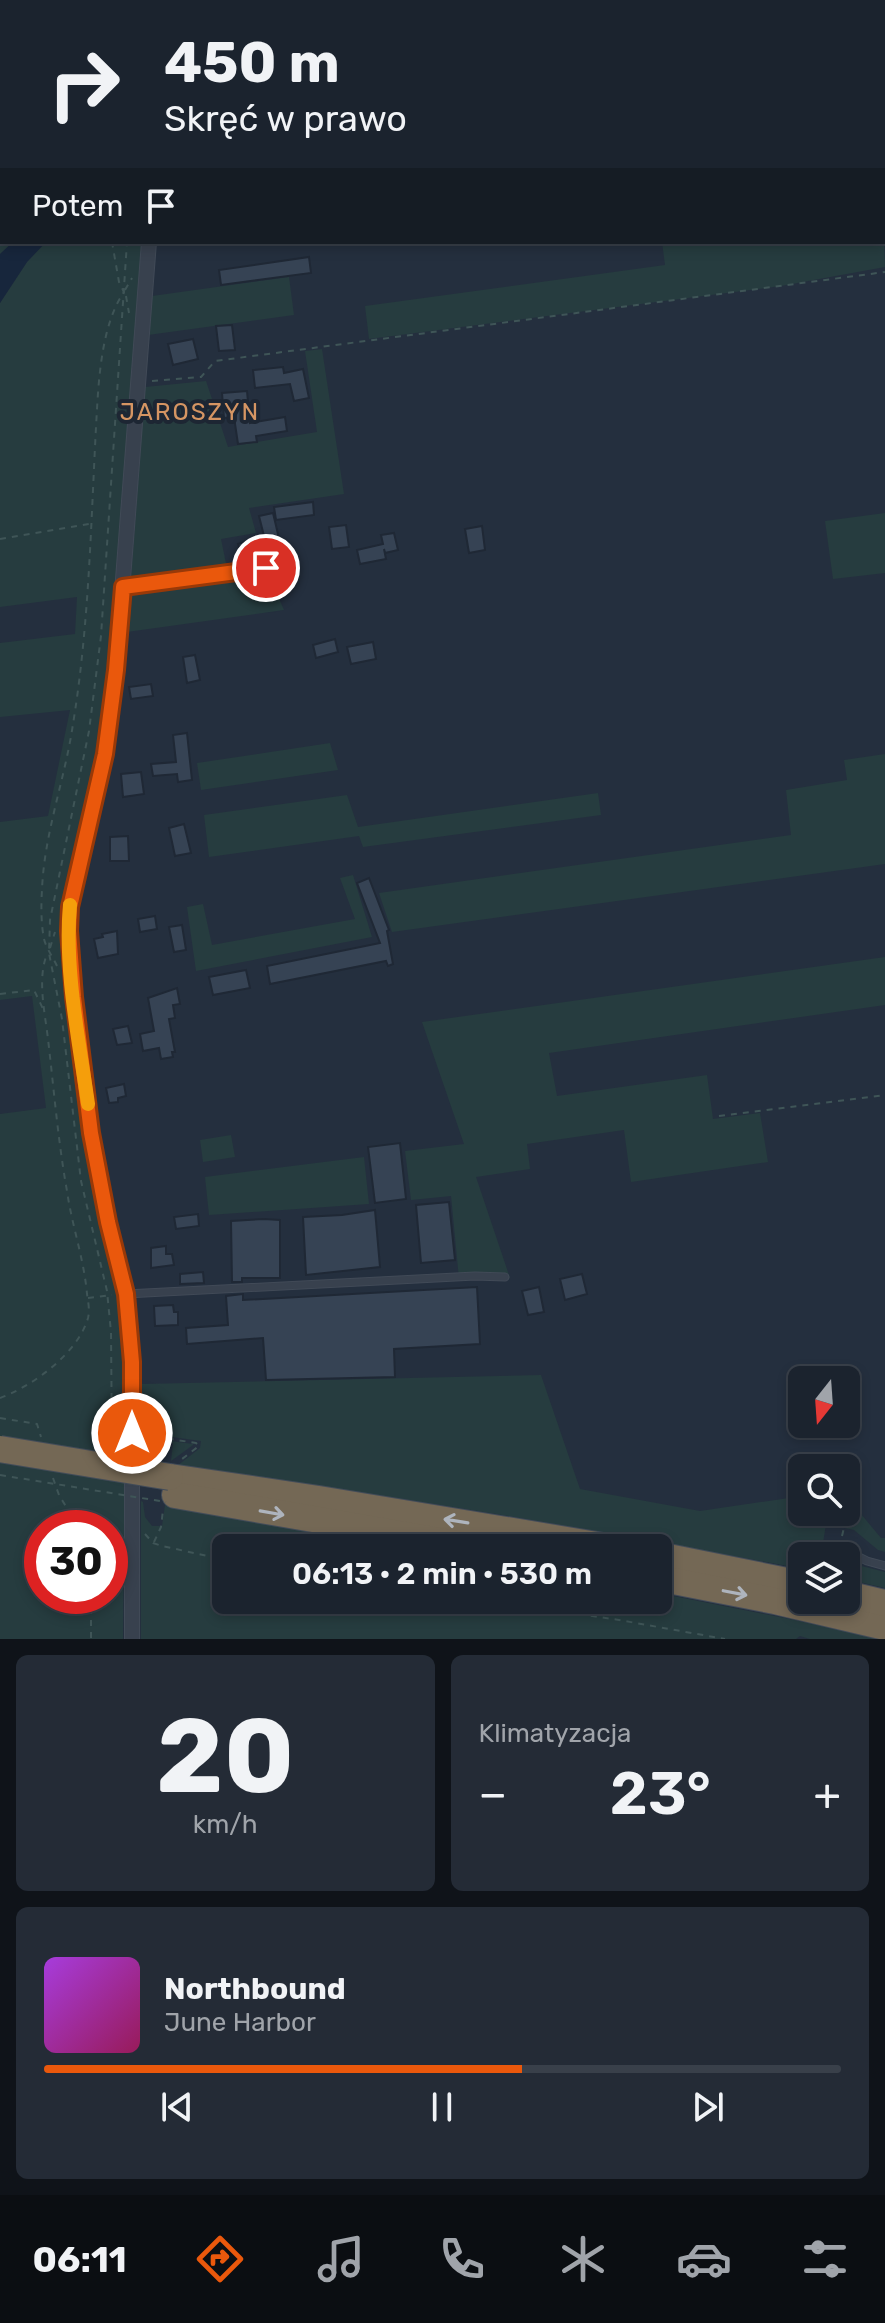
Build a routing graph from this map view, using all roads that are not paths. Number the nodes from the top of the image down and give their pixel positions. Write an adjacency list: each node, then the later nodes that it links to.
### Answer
1 (149, 244): 3 (street)
2 (266, 568): 3 (lane)
3 (123, 587): 5 (street)
4 (505, 1277): 5 (lane)
5 (126, 1294): 19 (street)
6 (0, 1449): 8 (highway, bridge)
7 (0, 1466): 8 (highway)
8 (170, 1488): 9 (highway, one-way to 9); 10 (highway, one-way to 8)
9 (408, 1534)
10 (530, 1534)
11 (672, 1558): 15 (highway)
12 (860, 1558): 13 (lane)
13 (885, 1566)
14 (672, 1581): 18 (highway, one-way to 18)
15 (788, 1581)
16 (860, 1597): 17 (highway)
17 (885, 1603)
18 (885, 1627)
19 (132, 1639)

